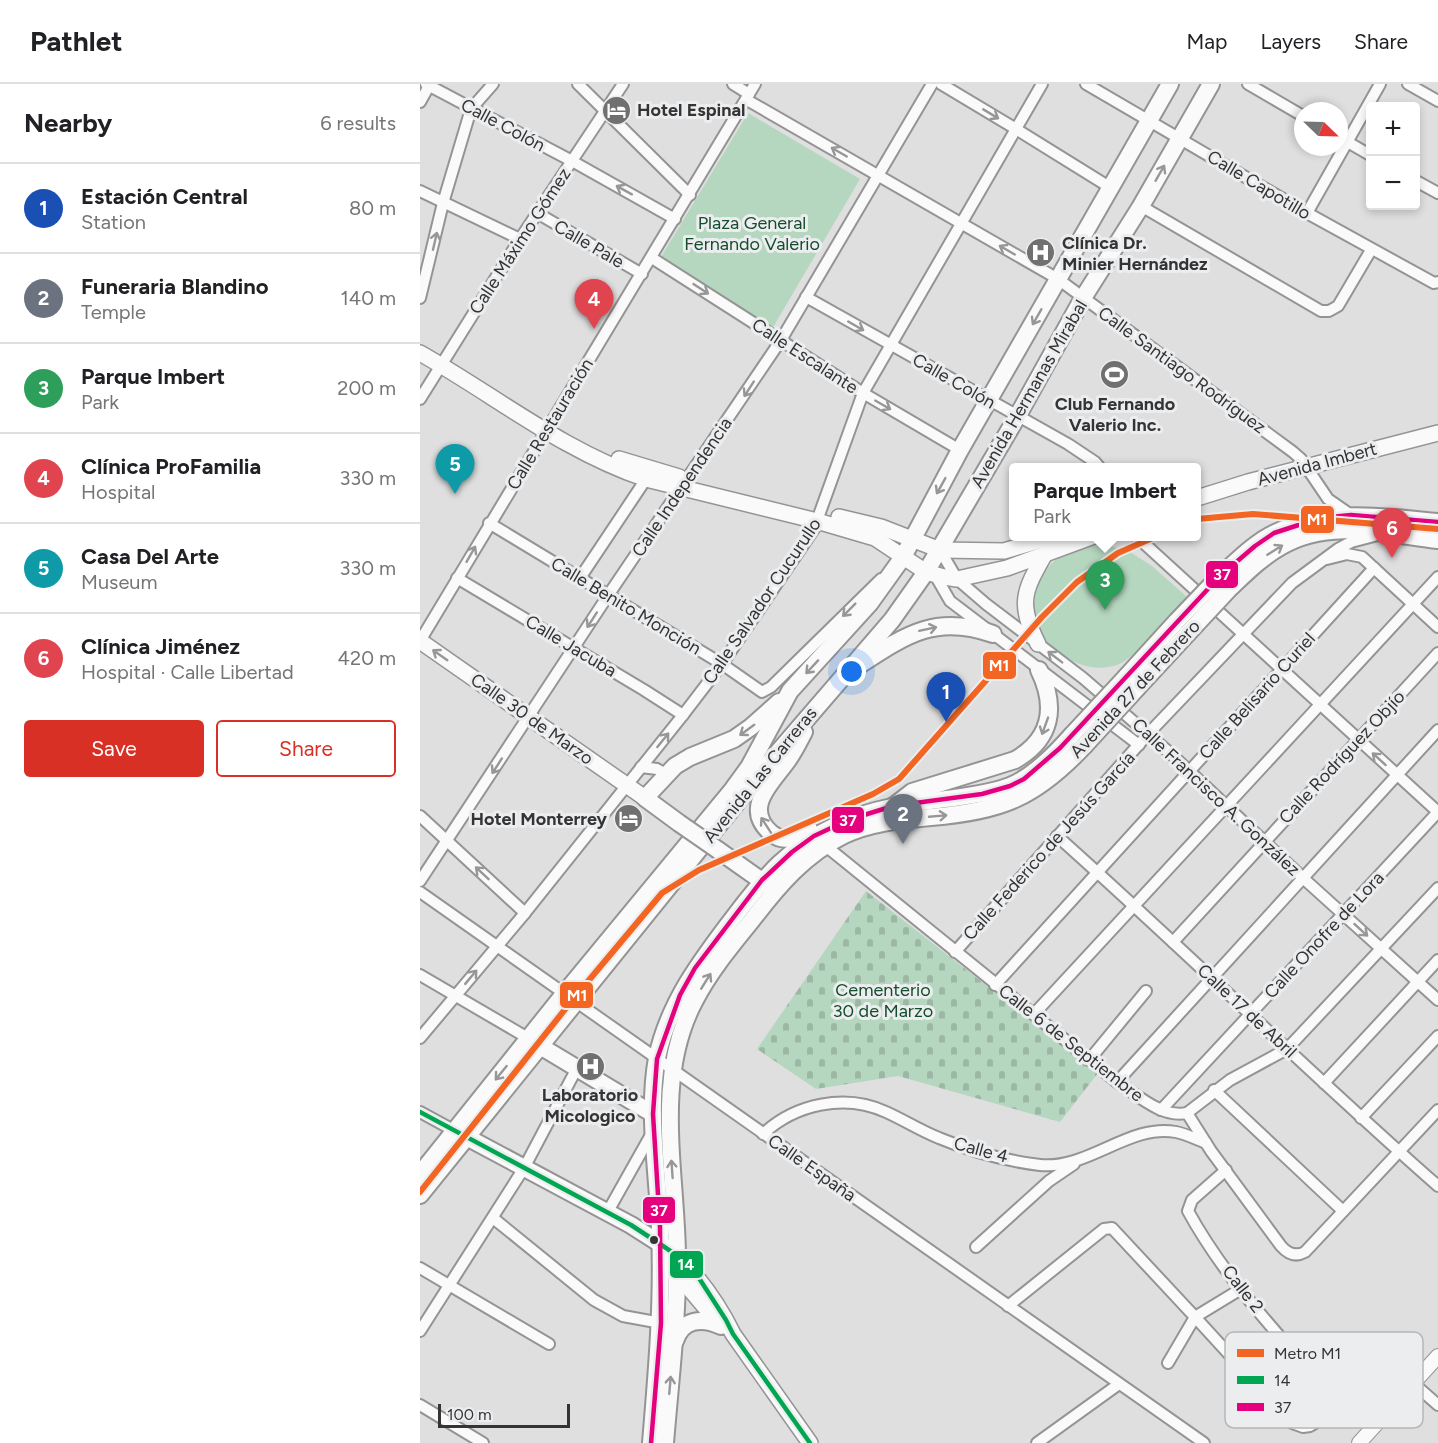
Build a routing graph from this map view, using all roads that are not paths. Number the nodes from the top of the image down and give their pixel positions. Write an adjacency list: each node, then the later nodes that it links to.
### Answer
1 (494, 84): 18 (street)
2 (578, 84): 19 (street)
3 (623, 84): 19 (street, Calle Máximo Gómez)
4 (733, 84): 15 (street, Calle Santiago Rodríguez)
5 (932, 84): 29 (street, Calle Independencia)
6 (941, 84): 22 (street, one-way to 22)
7 (1042, 84): 22 (street, Calle Salvador Cucurullo)
8 (1086, 84): 21 (street, Calle Capotillo)
9 (1170, 84): 21 (main road, Avenida Hermanas Mirabal)
10 (1211, 84): 24 (main road, Avenida Hermanas Mirabal)
11 (1248, 84): 20 (street)
12 (1380, 84): 23 (street)
13 (1408, 84): 16 (street)
14 (428, 85): 17 (street); 18 (street, Calle Colón)
15 (750, 92): 29 (street, Calle Santiago Rodríguez, one-way to 15); 34 (street, Calle Restauración)
16 (1438, 101)
17 (420, 102)
18 (471, 109): 28 (street, Calle Colón); 35 (street)
19 (606, 110): 28 (street, Calle Máximo Gómez); 34 (street)
20 (1294, 111)
21 (1149, 120): 24 (street, Calle Capotillo); 31 (main road, Avenida Hermanas Mirabal)
22 (1016, 129): 31 (street); 40 (street, Calle Salvador Cucurullo)
23 (1348, 132)
24 (1180, 138): 36 (main road, Avenida Hermanas Mirabal, one-way to 24); 38 (street, Calle Capotillo)
25 (1348, 143): 26 (street)
26 (1366, 152)
27 (1335, 156): 38 (street)
28 (572, 161): 37 (street, Calle Máximo Gómez); 39 (street, Calle Colón, one-way to 28)
29 (878, 175): 40 (street, Calle Santiago Rodríguez); 47 (street, Calle Independencia)
30 (1420, 183): 33 (street)
31 (1111, 189): 45 (main road, Avenida Hermanas Mirabal)
32 (420, 191): 35 (street)
33 (1438, 194)
34 (690, 195): 39 (street, Calle Restauración)
35 (443, 203): 41 (street); 48 (street, one-way to 35)
36 (1141, 206): 42 (street); 49 (main road, Avenida Hermanas Mirabal)
37 (537, 213): 41 (street, Calle Máximo Gómez); 44 (street, Calle Pale)
38 (1307, 213): 42 (street, Calle Capotillo)
39 (675, 219): 43 (street, Calle Restauración)
40 (962, 223): 45 (street, Calle Santiago Rodríguez, one-way to 40); 52 (street, Calle Salvador Cucurullo)
41 (520, 239): 54 (street, Calle Máximo Gómez)
42 (1371, 250): 46 (street, Calle Capotillo)
43 (652, 258): 44 (street, Calle Restauración); 50 (street, Calle Escalante, one-way to 50)
44 (642, 274): 59 (street, Calle Restauración)
45 (1058, 279): 49 (street, Calle Santiago Rodríguez); 57 (main road, Avenida Hermanas Mirabal, one-way to 57)
46 (1436, 282)
47 (806, 297): 50 (street, Calle Independencia); 52 (street, Calle Colón, one-way to 52)
48 (420, 298)
49 (1083, 298): 58 (main road, Avenida Hermanas Mirabal); 63 (street, Calle Santiago Rodríguez)
50 (781, 340): 55 (street, Calle Escalante); 65 (street, Calle Independencia, one-way to 65)
51 (420, 342): 54 (main road)
52 (891, 345): 55 (street, Calle Salvador Cucurullo); 57 (street, Calle Colón)
53 (420, 353): 54 (main road)
54 (444, 361): 56 (street, Calle Máximo Gómez); 59 (main road)
55 (863, 393): 61 (street, Calle Escalante, one-way to 61); 68 (street, Calle Salvador Cucurullo)
56 (420, 399)
57 (988, 401): 58 (street, Calle Colón); 61 (main road, Avenida Hermanas Mirabal)
58 (1017, 417): 62 (street, Calle Colón); 77 (main road, Avenida Hermanas Mirabal)
59 (548, 428): 64 (main road); 70 (street, Calle Restauración)
60 (1438, 433): 63 (main road, Avenida Imbert)
61 (960, 450): 72 (main road, Avenida Hermanas Mirabal, one-way to 72)
62 (1096, 463)
63 (1307, 468): 66 (main road, Avenida Imbert); 67 (street, Calle Santiago Rodríguez)
64 (647, 474): 65 (main road); 86 (street)
65 (685, 484): 68 (main road); 89 (street, Calle Independencia)
66 (1201, 497)
67 (1351, 515): 69 (main road, Avenida 27 de Febrero); 88 (main road, Avenida 27 de Febrero)
68 (819, 517): 72 (main road); 79 (main road); 98 (street, Calle Salvador Cucurullo)
69 (1438, 522)
70 (489, 523): 85 (street, Calle Restauración, one-way to 70); 86 (street, Calle Benito Monción)
71 (1385, 534): 73 (main road, Avenida 27 de Febrero); 80 (street, Calle Federico de Jesús García); 88 (main road, Avenida 27 de Febrero, one-way to 71)
72 (912, 539): 77 (main road); 79 (main road, Avenida Las Carreras)
73 (1438, 540)
74 (1039, 541): 77 (main road)
75 (1082, 541): 78 (main road)
76 (1140, 541): 93 (street)
77 (940, 550): 83 (main road, Avenida Las Carreras); 87 (street, Calle Francisco A. González)
78 (1045, 554): 87 (main road); 95 (main road)
79 (903, 557): 82 (main road, Avenida Las Carreras); 83 (main road)
80 (1321, 561): 81 (street); 93 (street, Calle Federico de Jesús García)
81 (1374, 568): 90 (street); 100 (street, Calle Belisario Curiel)
82 (893, 572): 102 (main road, Avenida Las Carreras, one-way to 102); 103 (street, one-way to 103)
83 (931, 573): 87 (main road); 92 (street); 101 (main road, Avenida Las Carreras)
84 (1438, 577): 90 (street)
85 (458, 578): 94 (street, Calle Restauración); 96 (street, Calle Jacuba)
86 (580, 578): 89 (street, Calle Benito Monción)
87 (957, 579): 95 (street, Calle Francisco A. González)
88 (1225, 582): 125 (main road, Avenida 27 de Febrero, bridge)
89 (609, 594): 96 (street, Calle Independencia, one-way to 96); 98 (street, Calle Benito Monción)
90 (1412, 605): 91 (street); 105 (street)
91 (1438, 627)
92 (993, 634): 99 (street); 101 (main road, one-way to 92)
93 (1242, 634): 100 (street); 110 (street, Calle Federico de Jesús García)
94 (420, 641): 108 (main road, Calle 30 de Marzo, one-way to 94)
95 (1038, 644): 110 (street, Calle Francisco A. González, one-way to 95)
96 (574, 648): 107 (street, Calle Jacuba); 108 (street, Calle Independencia)
97 (1438, 653): 111 (street, Calle Rodríguez Objío)
98 (722, 664): 103 (street, Calle Benito Monción); 107 (street, Calle Salvador Cucurullo)
99 (1039, 670): 112 (street); 120 (main road, one-way to 120)
100 (1281, 670): 105 (street); 116 (street, Calle Belisario Curiel)
101 (841, 678): 104 (main road, Avenida Las Carreras)
102 (790, 691): 106 (main road); 151 (main road, Avenida Las Carreras)
103 (762, 692): 106 (street)
104 (819, 703): 113 (main road); 114 (main road, Avenida Las Carreras)
105 (1320, 705): 111 (street); 123 (street)
106 (767, 712): 117 (main road, one-way to 117)
107 (683, 715): 115 (street, Calle Salvador Cucurullo, one-way to 107)
108 (530, 717): 119 (main road, Calle 30 de Marzo); 128 (street, Calle Independencia, one-way to 128)
109 (1438, 730): 118 (street)
110 (1148, 734): 112 (street, Calle Federico de Jesús García); 116 (street, Calle Francisco A. González)
111 (1358, 740): 118 (street, one-way to 111); 130 (street, Calle Rodríguez Objío)
112 (1139, 745): 127 (street, Calle Federico de Jesús García)
113 (793, 753): 114 (main road); 122 (main road, one-way to 113)
114 (767, 765): 151 (main road, Avenida Las Carreras)
115 (641, 767): 117 (street); 119 (street, Calle Salvador Cucurullo)
116 (1190, 770): 123 (street, Calle Francisco A. González); 131 (street, Calle Belisario Curiel)
117 (666, 774): 121 (main road)
118 (1397, 775): 124 (street); 132 (street)
119 (626, 785): 121 (main road, Calle 30 de Marzo); 138 (street, Calle Salvador Cucurullo)
120 (912, 792): 122 (main road); 125 (main road)
121 (645, 798): 134 (main road, Calle 30 de Marzo, bridge)
122 (873, 801): 125 (main road)
123 (1227, 805): 130 (street, Calle Francisco A. González); 137 (street)
124 (1438, 812): 139 (street, Calle Onofre de Lora)
125 (893, 813): 129 (main road, Avenida 27 de Febrero)
126 (420, 816): 128 (street)
127 (1057, 836): 131 (street, Calle 17 de Abril); 143 (street, Calle Federico de Jesús García)
128 (448, 841): 133 (street, Calle Independencia); 138 (street, one-way to 128)
129 (819, 841): 134 (main road, Avenida 27 de Febrero); 143 (street, Calle 6 de Septiembre)
130 (1265, 841): 132 (street, Calle Francisco A. González); 140 (street, Calle Rodríguez Objío)
131 (1097, 872): 137 (street, Calle 17 de Abril); 148 (street, Calle Belisario Curiel)
132 (1303, 878): 139 (street, Calle Francisco A. González); 146 (street)
133 (420, 881)
134 (769, 885): 159 (main road, Avenida 27 de Febrero); 162 (main road, Avenida 27 de Febrero, one-way to 134)
135 (1438, 888): 142 (street)
136 (420, 892): 141 (street, Calle España)
137 (1134, 905): 140 (street, Calle 17 de Abril); 153 (street)
138 (525, 912): 141 (street, Calle Salvador Cucurullo)
139 (1343, 914): 142 (street, Calle Francisco A. González, one-way to 142); 154 (street, Calle Onofre de Lora)
140 (1173, 942): 146 (street, Calle 17 de Abril)
141 (498, 946): 150 (street, Calle Salvador Cucurullo, one-way to 141); 151 (street, Calle España)
142 (1382, 949): 147 (street, Calle Francisco A. González); 158 (street)
143 (955, 952): 148 (street, Calle 6 de Septiembre)
144 (1438, 960): 147 (street)
145 (420, 975): 150 (street)
146 (1212, 978): 154 (street, Calle 17 de Abril); 163 (street)
147 (1418, 981): 152 (street, Calle Francisco A. González); 164 (street)
148 (995, 984): 153 (street, Calle 6 de Septiembre)
149 (1146, 991): 160 (street)
150 (456, 995): 156 (street, Calle Salvador Cucurullo); 157 (street)
151 (569, 998): 157 (main road, Avenida Las Carreras); 159 (street, Calle España)
152 (1438, 1000)
153 (1034, 1014): 160 (street, Calle 6 de Septiembre)
154 (1251, 1014): 158 (street, Calle 17 de Abril); 166 (street, Calle Onofre de Lora)
155 (1438, 1036): 170 (street)
156 (420, 1038)
157 (534, 1042): 161 (main road); 172 (main road, Avenida Las Carreras)
158 (1287, 1048): 164 (street, Calle 17 de Abril); 165 (street)
159 (657, 1059): 162 (street, Calle España); 171 (main road, Avenida 27 de Febrero)
160 (1090, 1059): 163 (street, Calle 6 de Septiembre)
161 (577, 1068): 171 (main road); 177 (street)
162 (672, 1070): 173 (street, Calle España); 189 (main road, Avenida 27 de Febrero, one-way to 162)
163 (1117, 1082): 166 (street, Calle 6 de Septiembre)
164 (1324, 1083): 170 (street, Calle 17 de Abril)
165 (1214, 1090): 169 (street); 183 (street)
166 (1161, 1110): 169 (street, Calle 6 de Septiembre)
167 (1438, 1110): 175 (street)
168 (420, 1112): 172 (street)
169 (1187, 1113): 174 (street)
170 (1361, 1118): 175 (street, Calle 17 de Abril)
171 (653, 1122): 182 (main road, Avenida 27 de Febrero); 184 (street)
172 (461, 1134): 177 (main road); 179 (main road, Avenida Las Carreras); 181 (main road, Avenida Las Carreras)
173 (763, 1134): 176 (street, Calle 4); 195 (street, Calle España)
174 (1206, 1143): 176 (street, Calle 4); 178 (street)
175 (1399, 1152): 180 (street, Calle 17 de Abril); 183 (street)
176 (1077, 1161): 188 (street)
177 (524, 1168): 184 (main road); 185 (street)
178 (1226, 1170): 183 (street); 194 (street, Calle 2)
179 (420, 1174)
180 (1438, 1186)
181 (420, 1195)
182 (659, 1209): 186 (main road); 187 (main road, Avenida 27 de Febrero)
183 (1343, 1210)
184 (607, 1213): 186 (main road)
185 (493, 1218): 193 (street); 197 (street)
186 (631, 1225): 187 (main road)
187 (660, 1244): 189 (main road); 190 (main road, Avenida 27 de Febrero)
188 (976, 1247)
189 (678, 1256): 192 (main road, Avenida 27 de Febrero); 198 (main road)
190 (660, 1262): 192 (main road); 197 (main road, Avenida 27 de Febrero)
191 (420, 1268): 193 (street)
192 (677, 1274): 198 (main road); 203 (main road, Avenida 27 de Febrero)
193 (449, 1286): 199 (street); 201 (street)
194 (1241, 1289): 196 (street); 200 (street, Calle 2)
195 (1008, 1306): 196 (street); 207 (street, Calle España)
196 (1195, 1317): 202 (street); 205 (street)
197 (661, 1323): 214 (main road, Avenida 27 de Febrero)
198 (727, 1330): 203 (main road); 216 (main road)
199 (420, 1331)
200 (1278, 1332)
201 (549, 1344)
202 (1225, 1350)
203 (673, 1351): 215 (main road, Avenida 27 de Febrero, one-way to 203)
204 (1438, 1356): 206 (street)
205 (1168, 1363)
206 (1423, 1372)
207 (1119, 1384): 217 (street); 218 (street, Calle España)
208 (1423, 1392): 210 (street)
209 (420, 1405): 213 (street)
210 (1438, 1405)
211 (1372, 1428): 212 (street)
212 (1360, 1442)
213 (483, 1443)
214 (651, 1443)
215 (665, 1443)
216 (810, 1443)
217 (1037, 1443)
218 (1204, 1443)

